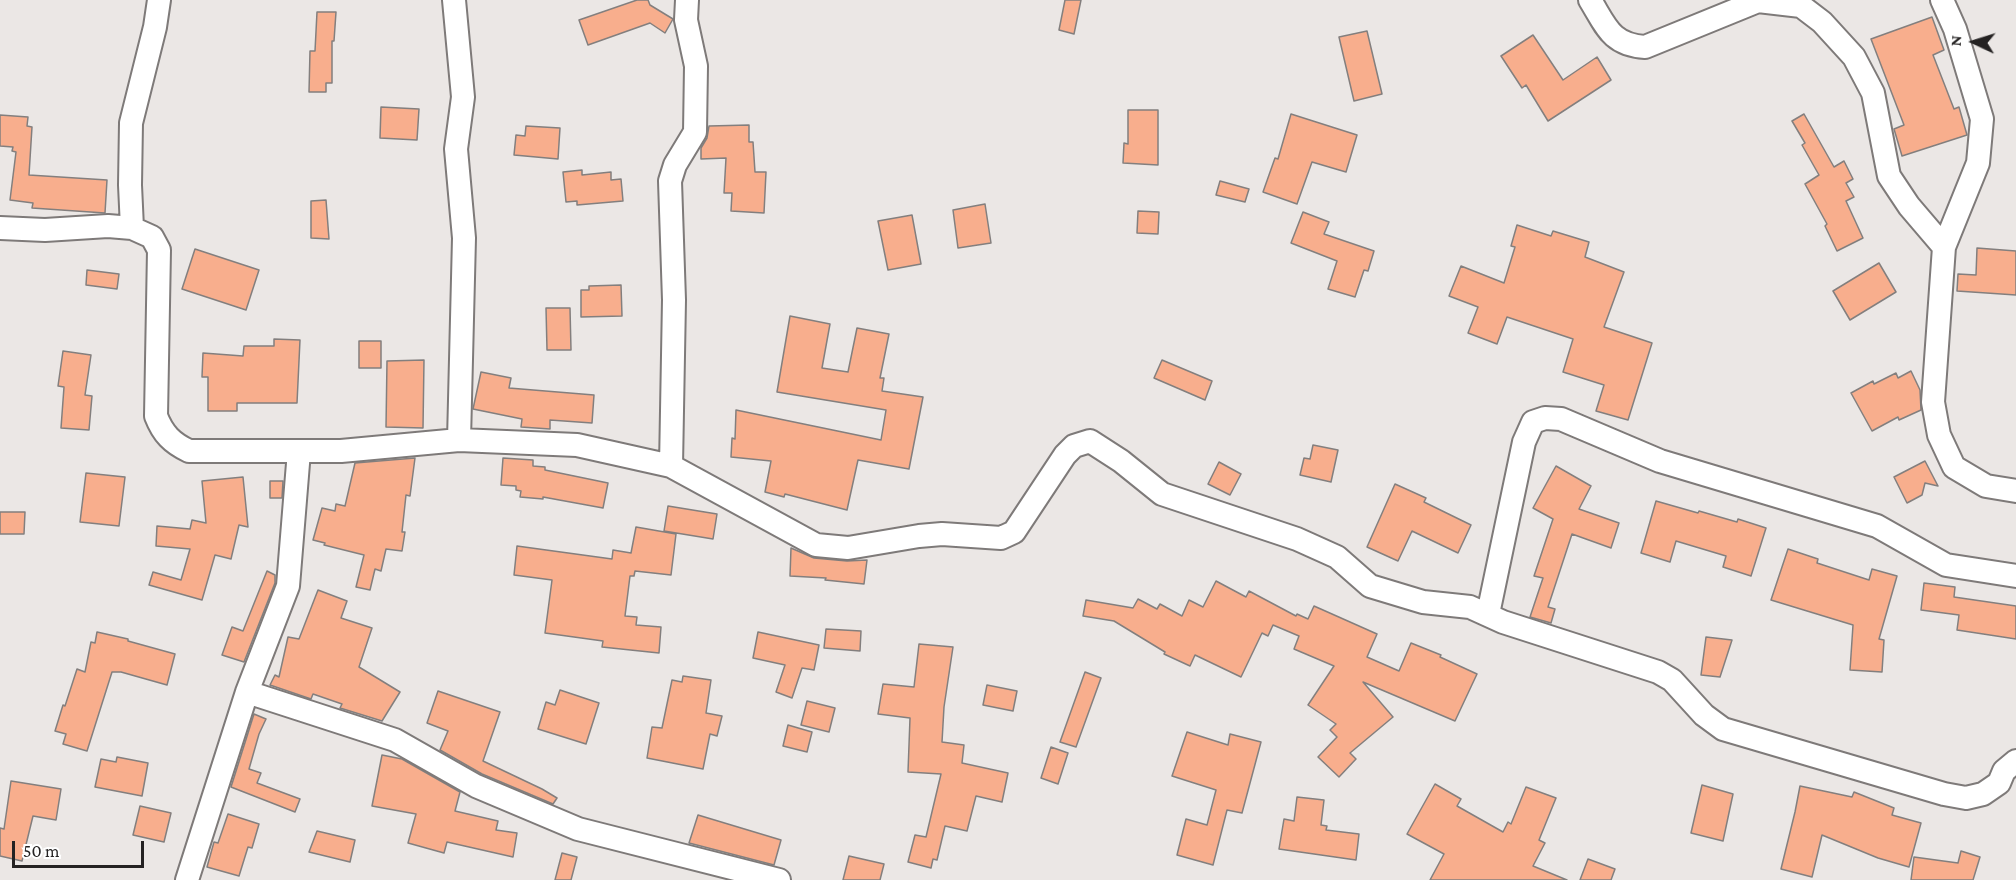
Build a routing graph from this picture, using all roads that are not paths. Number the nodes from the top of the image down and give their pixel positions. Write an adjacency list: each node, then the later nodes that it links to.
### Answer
1 (159, 0): 7 (street)
2 (454, 0): 9 (street)
3 (687, 0): 11 (street)
4 (1590, 0): 8 (street)
5 (1942, 0): 8 (street)
6 (0, 228): 7 (street)
7 (132, 228): 10 (street)
8 (1944, 247): 12 (street)
9 (459, 440): 10 (street); 11 (street)
10 (299, 451): 15 (street)
11 (671, 466): 14 (street)
12 (2016, 491)
13 (2016, 576): 14 (street)
14 (1488, 614): 16 (street)
15 (247, 692): 17 (street); 18 (street)
16 (2016, 762)
17 (187, 880)
18 (779, 880)

